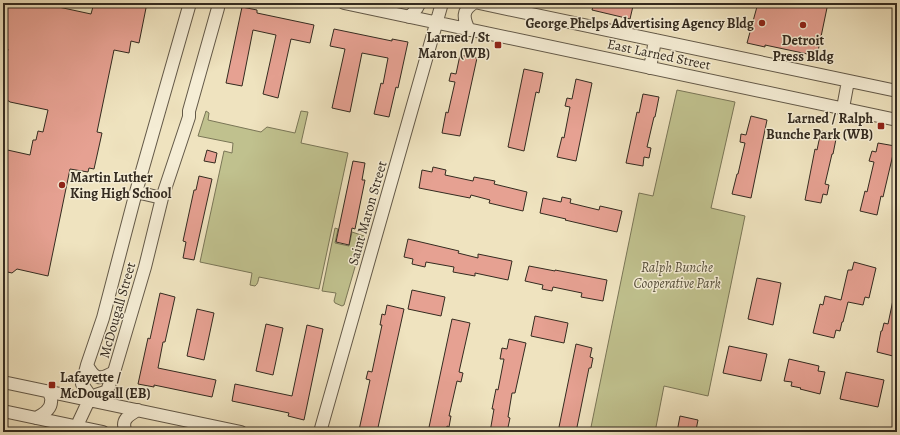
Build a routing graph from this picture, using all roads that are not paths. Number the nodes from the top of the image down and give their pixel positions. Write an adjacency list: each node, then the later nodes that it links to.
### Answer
1 (190, 3): 17 (street, McDougall Street)
2 (344, 3): 8 (street, East Larned Street)
3 (419, 3): 8 (street)
4 (442, 3): 9 (street, Saint Maron Street)
5 (474, 3): 10 (street)
6 (479, 3): 11 (street, East Larned Street)
7 (216, 6): 18 (street, McDougall Street)
8 (409, 17): 9 (street, East Larned Street)
9 (436, 23): 10 (street, East Larned Street); 31 (street, Saint Maron Street)
10 (469, 30): 12 (street, East Larned Street)
11 (656, 40): 12 (street); 13 (street, East Larned Street)
12 (650, 68): 15 (street, East Larned Street)
13 (848, 81): 14 (street, East Larned Street); 15 (street)
14 (897, 91)
15 (843, 108): 16 (street, East Larned Street)
16 (897, 120)
17 (136, 192): 18 (street); 19 (street, McDougall Street)
18 (162, 198): 20 (street, McDougall Street)
19 (87, 365): 20 (street); 23 (street, McDougall Street)
20 (114, 372): 23 (street, McDougall Street)
21 (3, 382): 22 (street)
22 (49, 392): 23 (street); 26 (street)
23 (89, 400): 24 (street); 27 (street)
24 (138, 410): 29 (street); 30 (street)
25 (3, 411): 26 (street)
26 (36, 418): 27 (street)
27 (75, 429): 28 (street)
28 (103, 432)
29 (126, 432)
30 (241, 432)
31 (320, 432)

